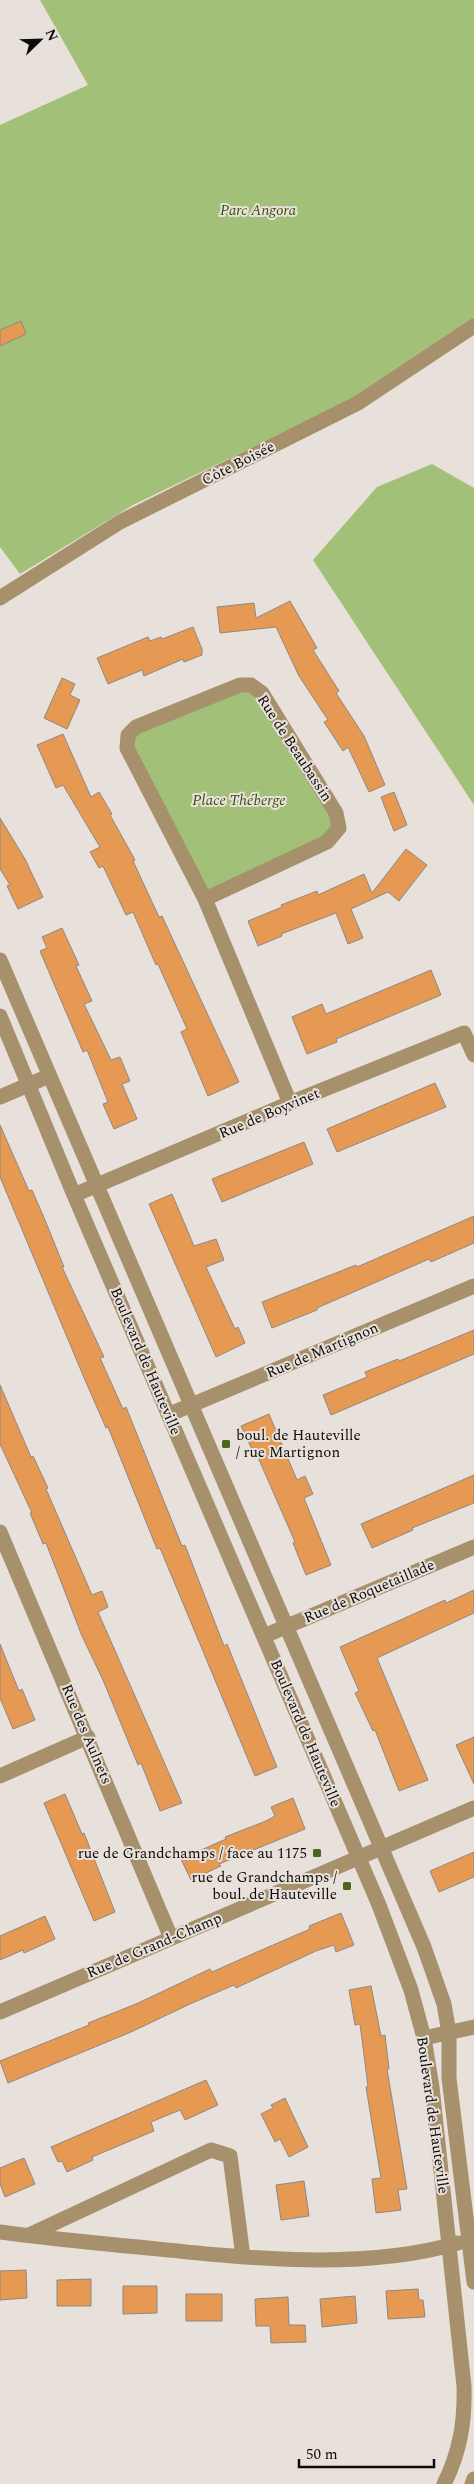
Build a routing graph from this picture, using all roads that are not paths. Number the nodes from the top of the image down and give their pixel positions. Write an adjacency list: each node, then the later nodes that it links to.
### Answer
1 (474, 326): 2 (street, Côte Boisée)
2 (0, 598)
3 (205, 899): 3 (street, Rue de Beaubassin); 10 (street, Rue de Beaubassin)
4 (0, 960): 7 (street, Boulevard de Hauteville)
5 (0, 1016): 8 (street, Boulevard de Hauteville)
6 (474, 1055): 10 (street, Rue de Boyvinet)
7 (49, 1076): 8 (street); 11 (street, Boulevard de Hauteville)
8 (28, 1085): 9 (street); 12 (street, Boulevard de Hauteville)
9 (0, 1097)
10 (290, 1104): 11 (street, Rue de Boyvinet)
11 (96, 1186): 12 (street, Rue de Boyvinet); 14 (street, Boulevard de Hauteville)
12 (74, 1195): 15 (street, Boulevard de Hauteville)
13 (474, 1286): 14 (street, Rue de Martignon)
14 (192, 1404): 15 (street, Rue de Martignon); 18 (street, Boulevard de Hauteville)
15 (170, 1414): 19 (street, Boulevard de Hauteville)
16 (0, 1532): 20 (street, Rue des Aulnets)
17 (474, 1547): 18 (street, Rue de Roquetaillade)
18 (287, 1626): 19 (street, Rue de Roquetaillade); 23 (street, Boulevard de Hauteville)
19 (264, 1636): 24 (street, Boulevard de Hauteville)
20 (88, 1737): 21 (street); 25 (street, Rue des Aulnets)
21 (0, 1776)
22 (474, 1808): 23 (street, Rue de Grand-Champ)
23 (382, 1848): 24 (street, Rue de Grand-Champ); 28 (street, Boulevard de Hauteville)
24 (359, 1857): 25 (street, Rue de Grand-Champ); 29 (street, Boulevard de Hauteville)
25 (171, 1938): 26 (street, Rue de Grand-Champ)
26 (0, 2012)
27 (474, 2027): 28 (street)
28 (449, 2033): 29 (street); 32 (street, Boulevard de Hauteville)
29 (424, 2038): 33 (street, Boulevard de Hauteville)
30 (0, 2232): 31 (street)
31 (27, 2236): 34 (street); 34 (street)
32 (471, 2240): 33 (street); 35 (street, Boulevard de Hauteville)
33 (448, 2246): 34 (street); 37 (street, Boulevard de Hauteville)
34 (243, 2258)
35 (474, 2282)
36 (474, 2479): 38 (street)
37 (444, 2484)
38 (472, 2484)

